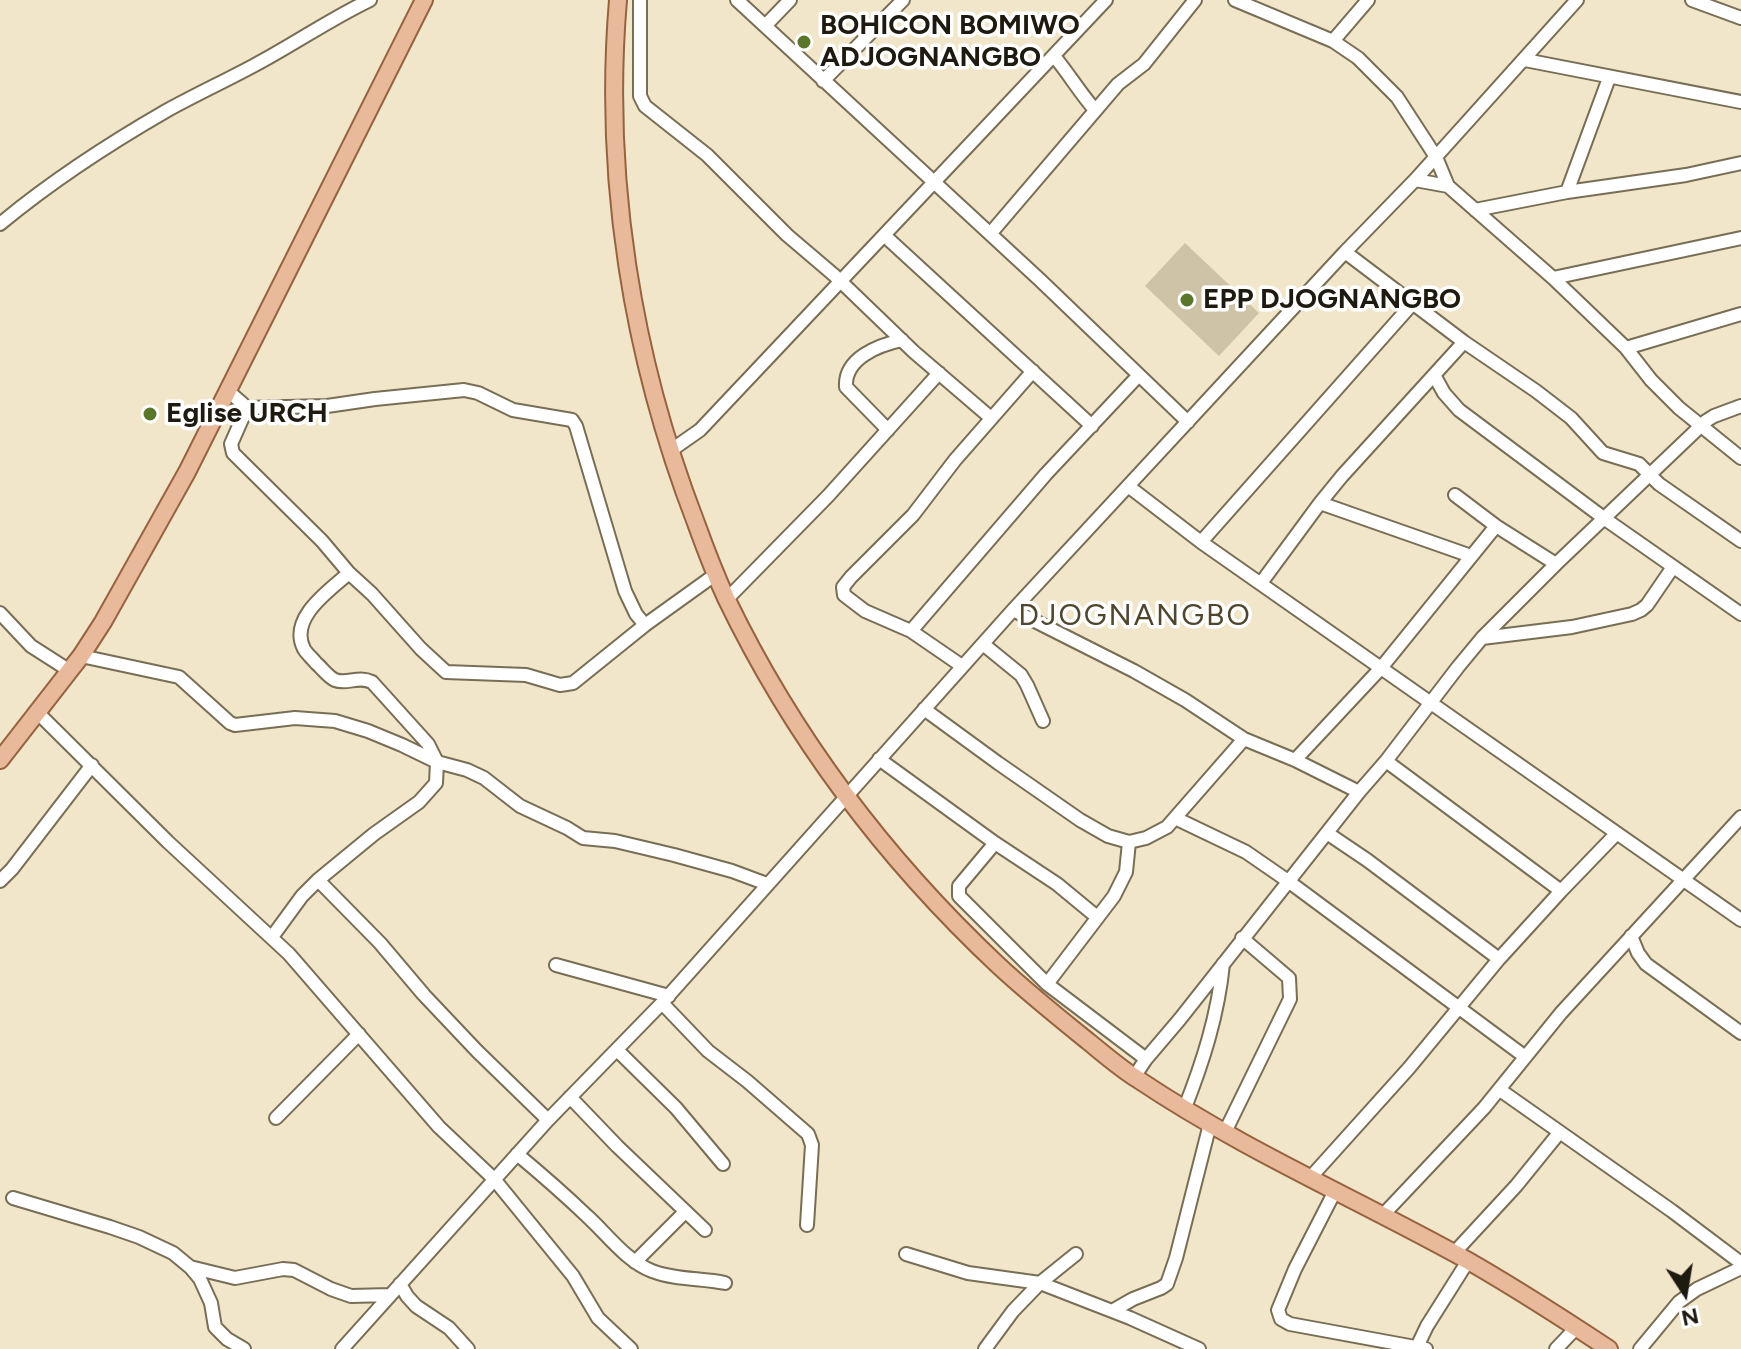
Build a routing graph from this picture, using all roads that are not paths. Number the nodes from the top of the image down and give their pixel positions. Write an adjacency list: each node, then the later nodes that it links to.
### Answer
1 (370, 0): 31 (street)
2 (424, 0): 47 (main road)
3 (618, 0): 55 (main road)
4 (640, 0): 37 (street)
5 (737, 0): 16 (street)
6 (790, 0): 16 (street)
7 (903, 0): 21 (street)
8 (1106, 0): 18 (street)
9 (1195, 0): 23 (street)
10 (1235, 0): 14 (street)
11 (1368, 0): 17 (street)
12 (1577, 0): 19 (street)
13 (1692, 0): 15 (street)
14 (1250, 3): 17 (street)
15 (1741, 18)
16 (765, 26): 21 (street)
17 (1333, 41): 24 (street)
18 (1054, 56): 23 (street); 27 (street)
19 (1525, 60): 20 (street); 24 (street)
20 (1609, 78): 22 (street); 29 (street)
21 (823, 81): 27 (street)
22 (1741, 102)
23 (1095, 110): 32 (street)
24 (1436, 157): 26 (street); 28 (street)
25 (1741, 163): 29 (street)
26 (1415, 180): 28 (street); 35 (street)
27 (934, 183): 32 (street); 33 (street)
28 (1448, 186): 30 (street)
29 (1567, 192): 30 (street)
30 (1475, 210): 36 (street)
31 (0, 224)
32 (990, 234): 45 (street)
33 (885, 236): 37 (street); 43 (street)
34 (1741, 238): 36 (street)
35 (1345, 252): 38 (street); 51 (street)
36 (1553, 278): 42 (street)
37 (841, 282): 40 (street); 55 (street)
38 (1413, 303): 41 (street); 64 (street)
39 (1741, 314): 42 (street)
40 (902, 340): 44 (street); 54 (street)
41 (1464, 342): 46 (street); 57 (street)
42 (1626, 348): 53 (street)
43 (1033, 371): 50 (street); 52 (street)
44 (939, 373): 50 (street); 54 (street)
45 (1139, 375): 51 (street); 52 (street)
46 (1434, 375): 60 (street); 61 (street)
47 (228, 391): 49 (street); 79 (main road)
48 (1741, 406): 53 (street)
49 (245, 408): 68 (street); 75 (street)
50 (991, 418): 76 (street)
51 (1188, 422): 58 (street)
52 (1092, 426): 76 (street)
53 (1700, 427): 56 (street); 57 (street)
54 (888, 430): 71 (street)
55 (670, 451): 69 (main road)
56 (1741, 458)
57 (1650, 475): 61 (street); 63 (street)
58 (1128, 486): 64 (street); 72 (street)
59 (1455, 495): 62 (street)
60 (1320, 503): 65 (street); 70 (street)
61 (1605, 519): 66 (street); 67 (street)
62 (1496, 526): 65 (street); 66 (street)
63 (1741, 541)
64 (1201, 542): 70 (street)
65 (1471, 556): 81 (street)
66 (1556, 564): 77 (street)
67 (1673, 567): 74 (street); 77 (street)
68 (349, 573): 75 (street); 92 (street)
69 (716, 574): 71 (main road); 75 (street)
70 (1261, 583): 81 (street)
71 (727, 599): 95 (main road)
72 (1013, 610): 78 (street); 87 (street)
73 (0, 613): 82 (street)
74 (1741, 614)
75 (645, 625)
76 (911, 631): 80 (street)
77 (1482, 638): 83 (street)
78 (983, 644): 80 (street); 86 (street)
79 (81, 656): 82 (main road); 92 (street)
80 (962, 666): 84 (street)
81 (1381, 668): 83 (street); 90 (street)
82 (70, 671): 85 (main road)
83 (1431, 702): 91 (street); 99 (street)
84 (924, 709): 88 (street); 100 (street)
85 (38, 713): 89 (main road); 93 (street)
86 (1043, 721)
87 (1244, 739): 90 (street); 97 (street)
88 (879, 759): 95 (street); 101 (street)
89 (0, 760)
90 (1295, 760): 94 (street)
91 (1386, 761): 94 (street); 107 (street)
92 (437, 762): 102 (street); 106 (street)
93 (92, 765): 104 (street); 111 (street)
94 (1359, 792): 98 (street)
95 (846, 796): 106 (street); 124 (main road)
96 (1741, 817): 103 (street)
97 (1175, 818): 100 (street); 105 (street)
98 (1327, 833): 105 (street); 113 (street)
99 (1616, 834): 103 (street); 107 (street)
100 (1129, 842): 108 (street)
101 (995, 843): 108 (street); 116 (street)
102 (318, 880): 111 (street); 129 (street)
103 (1684, 880): 109 (street); 110 (street)
104 (0, 881)
105 (1288, 881): 112 (street); 118 (street)
106 (767, 884): 117 (street)
107 (1561, 891): 113 (street)
108 (1097, 917): 116 (street)
109 (1741, 920)
110 (1631, 936): 119 (street); 122 (street)
111 (272, 937): 120 (street)
112 (1242, 938): 114 (street); 131 (street)
113 (1499, 959): 118 (street)
114 (1223, 964): 123 (street); 127 (street)
115 (556, 965): 117 (street)
116 (1047, 984): 123 (street)
117 (666, 999): 121 (street); 141 (street)
118 (1460, 1008): 122 (street); 135 (street)
119 (1741, 1033)
120 (359, 1034): 128 (street); 136 (street)
121 (617, 1050): 126 (street); 134 (street)
122 (1524, 1056): 125 (street)
123 (1146, 1059): 124 (street)
124 (1134, 1077): 127 (main road)
125 (1500, 1090): 132 (street); 140 (street)
126 (570, 1097): 129 (street); 139 (street)
127 (1184, 1110): 130 (main road)
128 (276, 1118)
129 (548, 1120): 133 (street)
130 (1210, 1124): 131 (main road); 153 (street)
131 (1225, 1132): 135 (main road)
132 (1559, 1133): 145 (street); 147 (street)
133 (517, 1154): 136 (street); 146 (street)
134 (723, 1164)
135 (1310, 1178): 137 (main road)
136 (494, 1179): 151 (street); 159 (street)
137 (1335, 1191): 140 (main road); 155 (street)
138 (13, 1198): 148 (street)
139 (685, 1212): 142 (street); 146 (street)
140 (1382, 1216): 145 (main road)
141 (807, 1225)
142 (705, 1230)
143 (906, 1254): 150 (street)
144 (1076, 1254): 150 (street)
145 (1461, 1257): 154 (main road); 155 (street)
146 (635, 1262): 149 (street)
147 (1741, 1265): 164 (street)
148 (190, 1267): 152 (street); 156 (street)
149 (725, 1283)
150 (1040, 1283): 153 (street); 160 (street)
151 (400, 1284): 152 (street); 158 (street)
152 (390, 1295): 157 (street)
153 (1112, 1311): 161 (street)
154 (1577, 1327): 162 (street); 163 (main road)
155 (1419, 1348)
156 (244, 1349)
157 (342, 1349)
158 (468, 1349)
159 (631, 1349)
160 (985, 1349)
161 (1199, 1349)
162 (1556, 1349)
163 (1609, 1349)
164 (1640, 1349)

